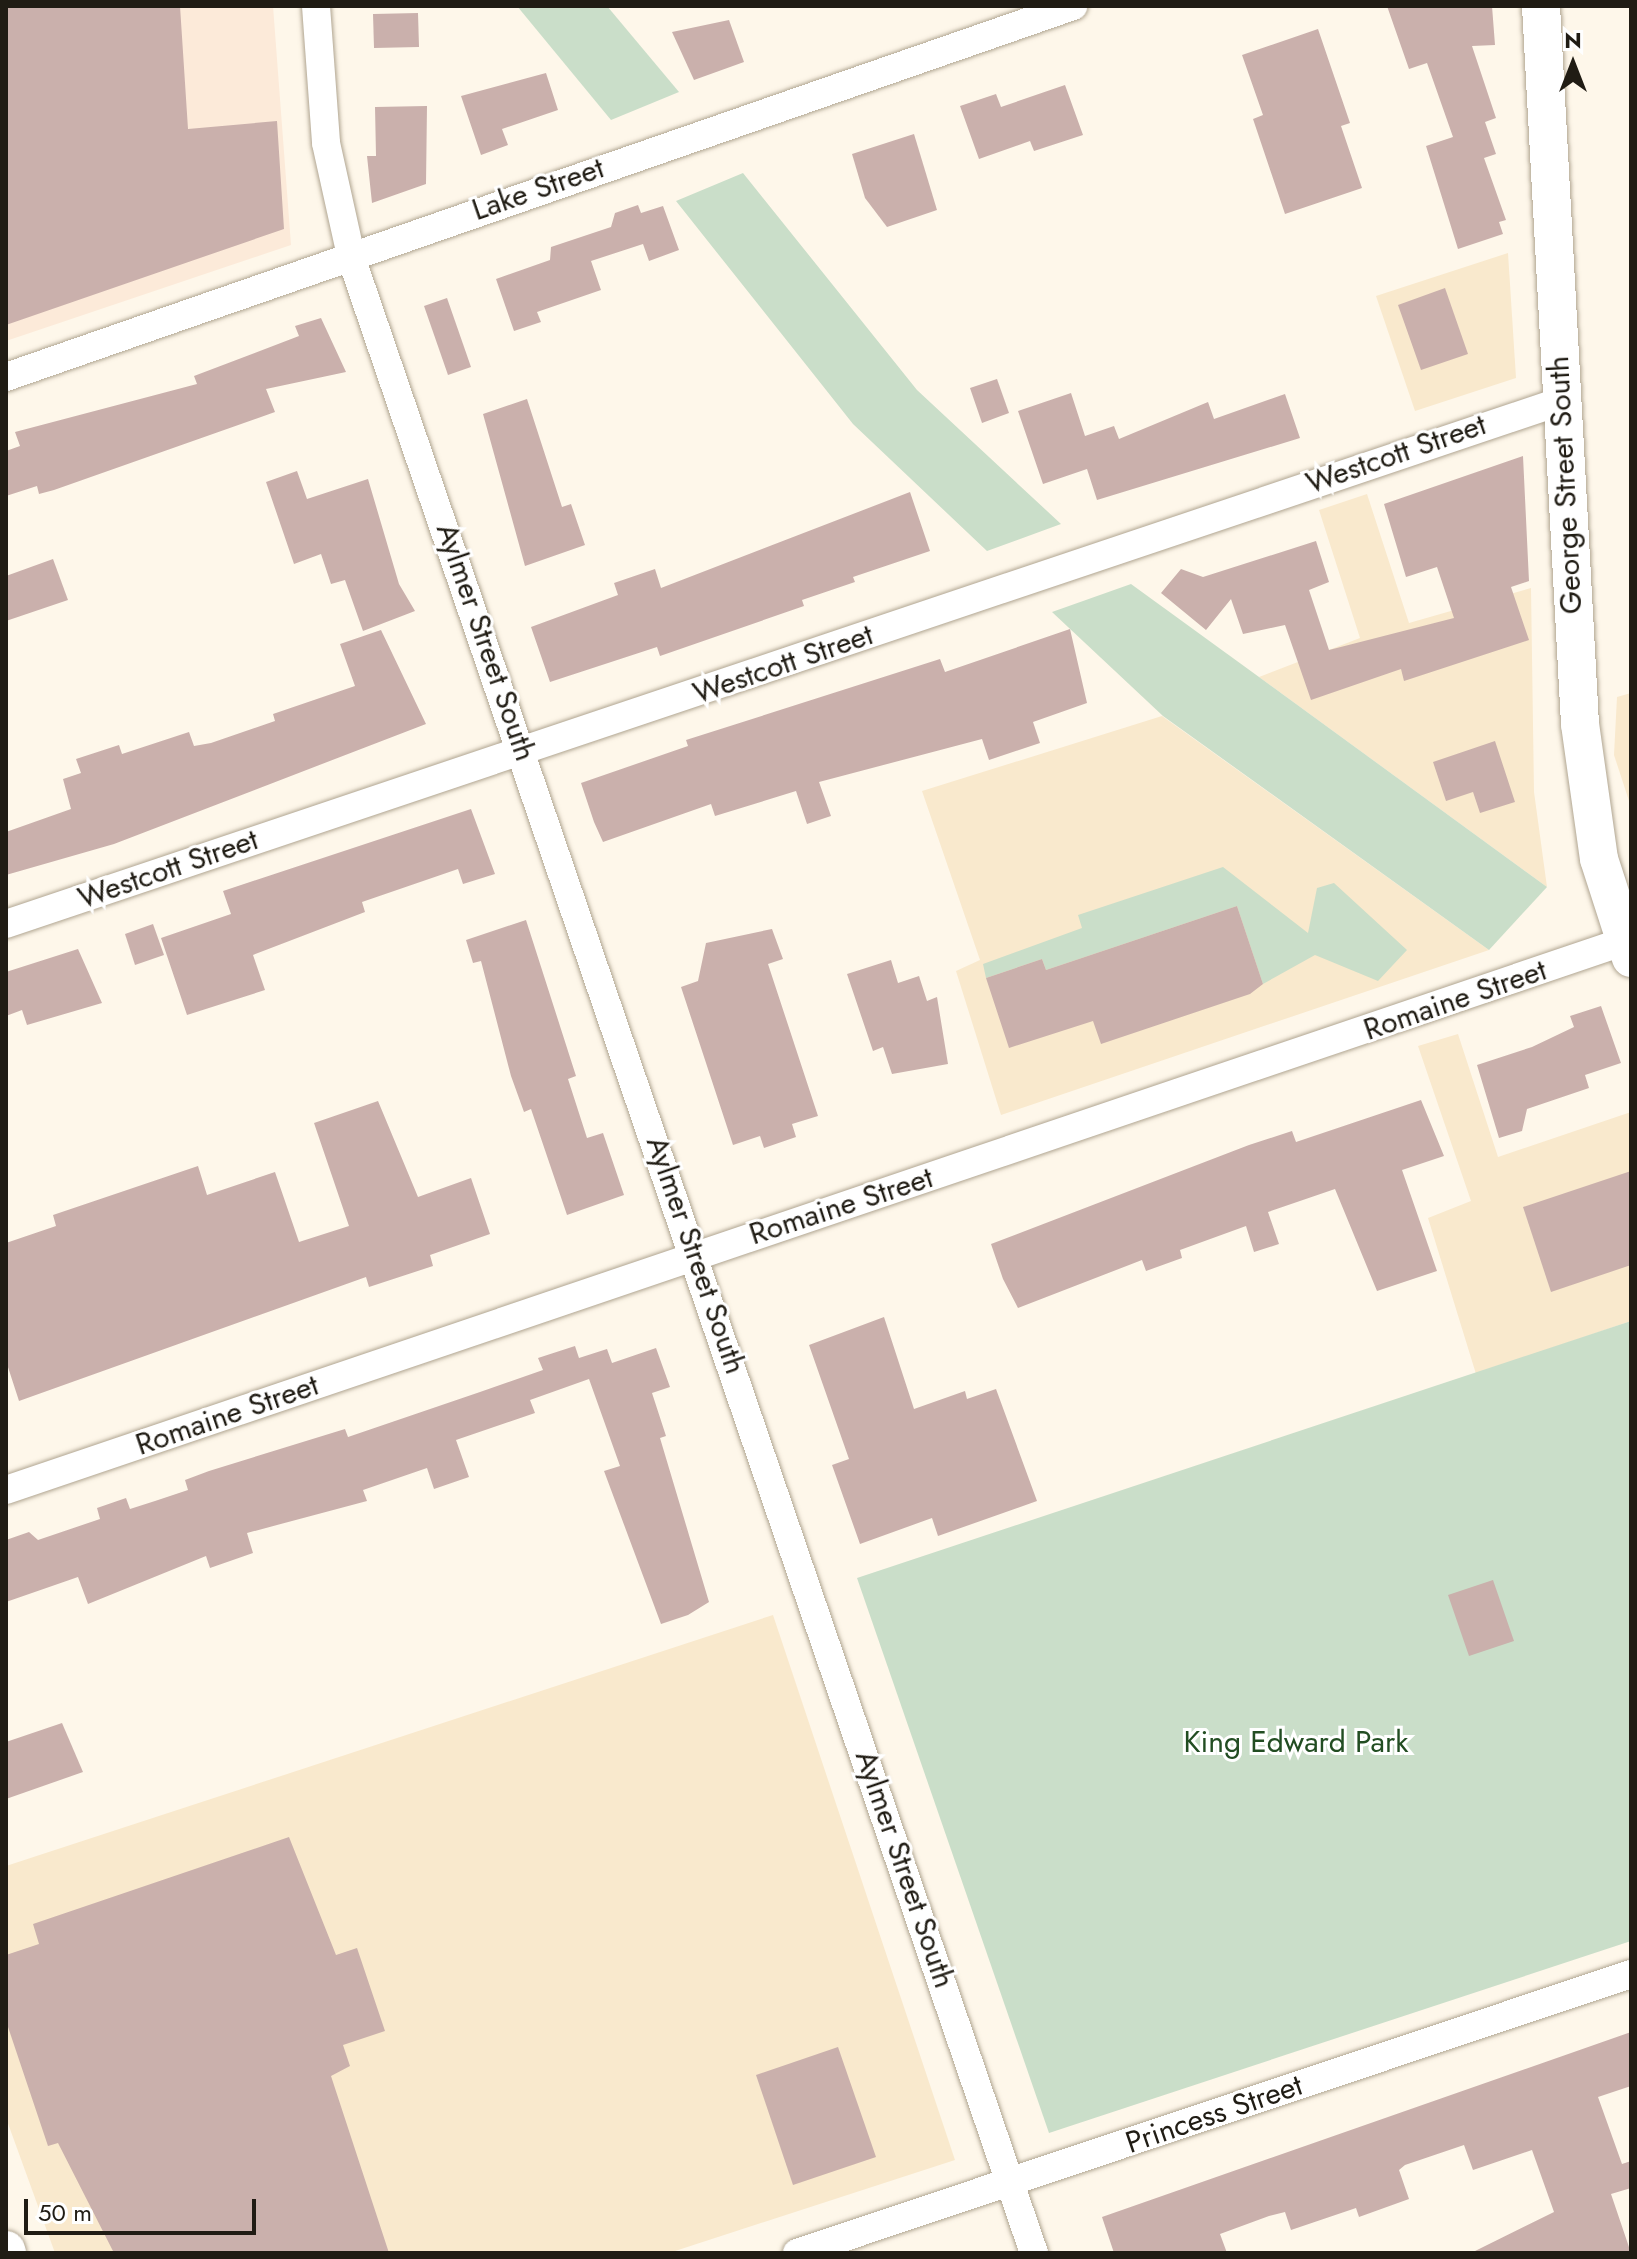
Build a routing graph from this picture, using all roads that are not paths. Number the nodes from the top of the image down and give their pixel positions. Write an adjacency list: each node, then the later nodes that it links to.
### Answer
1 (316, 6): 4 (street, Aylmer Street South)
2 (1073, 6): 4 (street, Lake Street)
3 (1541, 6): 6 (main road, George Street South)
4 (352, 260): 5 (street, Lake Street); 7 (street, Aylmer Street South)
5 (6, 377)
6 (1559, 402): 7 (street, Westcott Street); 9 (main road, George Street South)
7 (524, 751): 8 (street, Westcott Street); 10 (street, Aylmer Street South)
8 (6, 924)
9 (1629, 946): 10 (street, Romaine Street)
10 (697, 1255): 11 (street, Romaine Street); 13 (street, Aylmer Street South)
11 (6, 1490)
12 (1631, 1974): 13 (street, Princess Street)
13 (1010, 2181): 14 (street, Princess Street); 15 (street, Aylmer Street South)
14 (797, 2253)
15 (1034, 2253)

